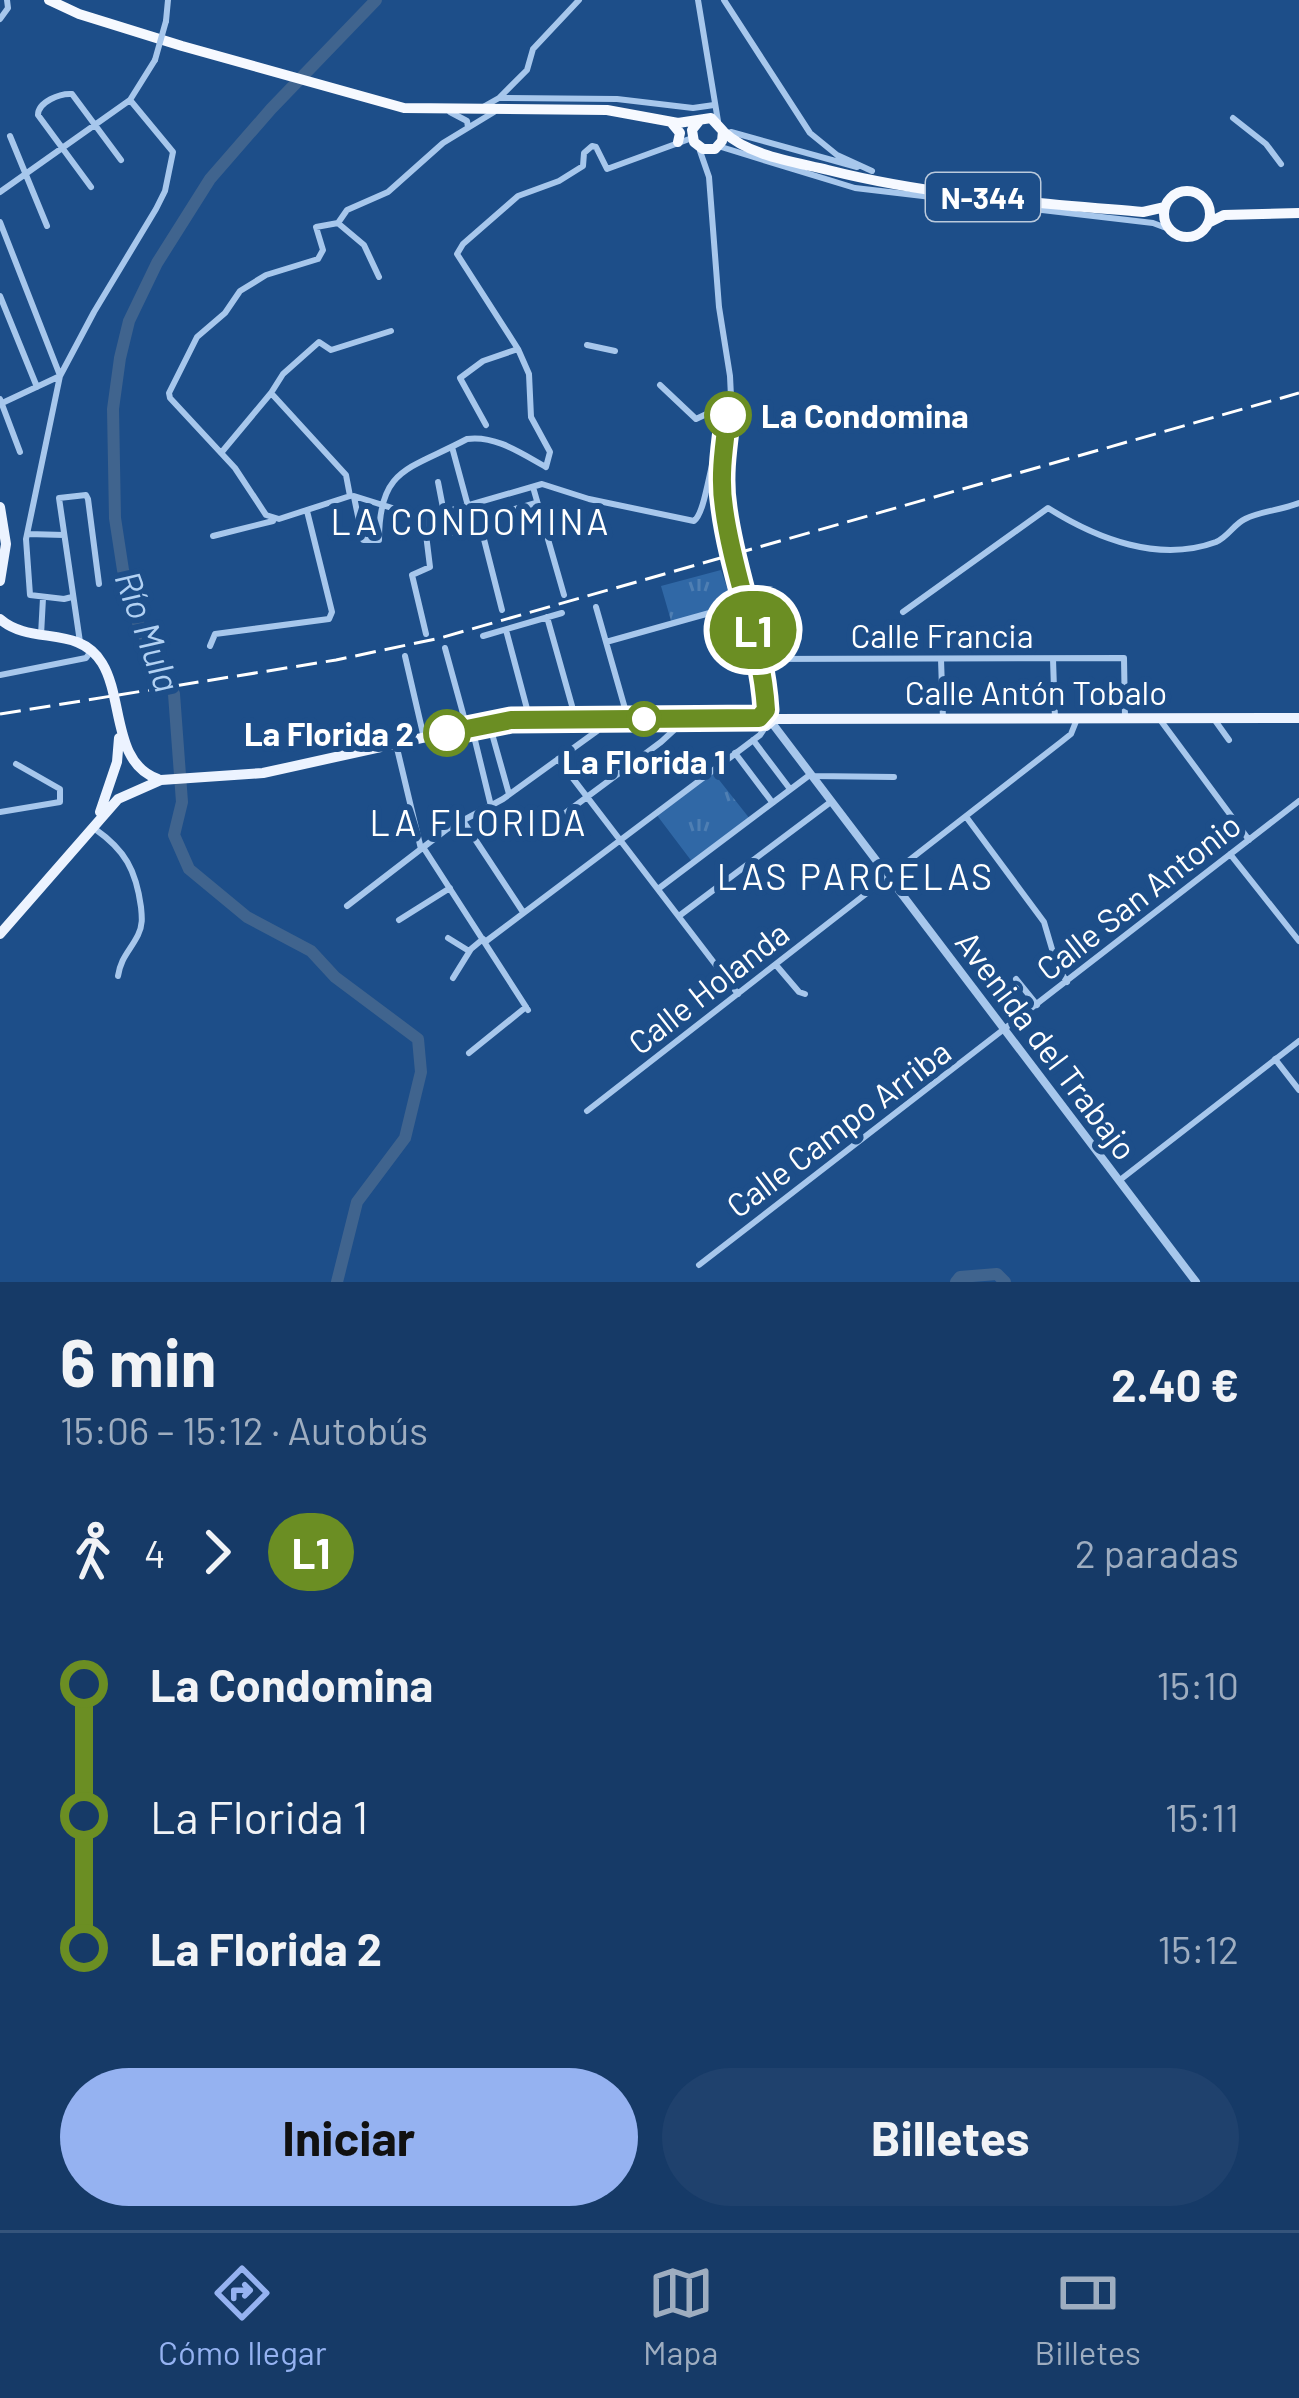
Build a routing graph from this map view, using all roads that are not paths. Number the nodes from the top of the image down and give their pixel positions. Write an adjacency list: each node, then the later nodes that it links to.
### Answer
1 (8, 0): 7 (street)
2 (50, 0): 13 (highway)
3 (168, 0): 10 (street, bridge)
4 (579, 0): 9 (street)
5 (698, 0): 8 (street)
6 (724, 0): 21 (street)
7 (0, 19)
8 (709, 76): 11 (street); 12 (street)
9 (499, 98): 12 (street); 14 (street); 15 (street)
10 (130, 100): 20 (street); 51 (street)
11 (714, 105): 12 (street); 21 (street)
12 (703, 106): 18 (street)
13 (447, 111): 15 (highway); 22 (street)
14 (520, 111): 16 (highway); 19 (highway)
15 (474, 112): 16 (highway)
16 (494, 112): 22 (street)
17 (1233, 118): 30 (street)
18 (700, 120): 19 (highway); 21 (highway); 25 (highway)
19 (673, 121): 24 (highway); 25 (highway)
20 (96, 123): 26 (street); 26 (street); 29 (street)
21 (721, 125): 27 (highway); 28 (highway)
22 (468, 127): 41 (street)
23 (10, 136): 31 (street)
24 (678, 142): 25 (street); 49 (street)
25 (694, 142): 27 (highway, N-344); 32 (street)
26 (62, 147): 31 (street); 33 (street)
27 (717, 147): 28 (highway, N-344); 32 (street); 44 (street)
28 (750, 148): 37 (highway, N-344)
29 (121, 160)
30 (1281, 164)
31 (27, 171): 34 (street); 43 (street)
32 (709, 177): 56 (street)
33 (91, 187)
34 (0, 192)
35 (1208, 206): 36 (highway, N-344); 39 (highway, N-344); 42 (highway)
36 (1165, 207): 37 (highway, N-344); 44 (highway)
37 (1143, 212): 44 (highway, N-344)
38 (1299, 214): 39 (highway, N-344)
39 (1225, 215): 42 (highway, N-344)
40 (0, 222): 51 (street)
41 (338, 223): 45 (street); 60 (street)
42 (1208, 223): 44 (highway, N-344)
43 (47, 226)
44 (1167, 226)
45 (379, 278)
46 (0, 296): 53 (street)
47 (391, 332): 54 (street)
48 (587, 345): 50 (street)
49 (518, 350): 57 (street); 61 (street)
50 (615, 351)
51 (60, 376): 53 (street); 79 (street)
52 (660, 385): 56 (street)
53 (37, 388): 55 (street)
54 (271, 392): 60 (street); 65 (street)
55 (0, 402): 59 (street)
56 (728, 415): 63 (street); 104 (street)
57 (486, 424)
58 (452, 447): 61 (street); 66 (street); 69 (street)
59 (20, 452)
60 (221, 453): 74 (street)
61 (546, 467): 63 (street)
62 (438, 482): 73 (street)
63 (538, 486): 64 (street); 67 (street)
64 (516, 492): 69 (street); 71 (street)
65 (352, 496): 66 (street); 66 (street); 72 (street)
66 (379, 502): 75 (street)
67 (536, 503): 71 (street); 85 (street)
68 (1299, 503): 90 (street)
69 (471, 505): 73 (street); 76 (street)
70 (0, 507): 81 (main road)
71 (520, 508): 76 (street)
72 (307, 511): 74 (street); 100 (street)
73 (446, 512): 75 (street); 77 (street)
74 (276, 518): 80 (street)
75 (424, 518): 95 (street)
76 (479, 519): 89 (street)
77 (454, 533)
78 (64, 535): 79 (street); 84 (street); 86 (street)
79 (27, 536): 81 (street); 87 (street)
80 (213, 536)
81 (6, 539): 82 (main road)
82 (2, 558): 83 (main road)
83 (0, 581)
84 (99, 584)
85 (564, 595)
86 (72, 597): 87 (street); 98 (street)
87 (44, 598): 96 (street)
88 (596, 607): 99 (street)
89 (502, 610)
90 (903, 612)
91 (562, 613): 92 (street)
92 (547, 617): 94 (street); 121 (street)
93 (0, 619): 96 (main road)
94 (506, 630): 97 (street); 120 (street)
95 (426, 634)
96 (41, 635): 98 (main road)
97 (483, 636)
98 (80, 642): 102 (main road)
99 (606, 642): 109 (street); 115 (street)
100 (210, 646)
101 (445, 648): 123 (street)
102 (92, 650): 107 (street); 108 (main road)
103 (405, 656): 124 (street)
104 (760, 659): 105 (street, Calle Francia); 109 (street)
105 (941, 659): 106 (street, Calle Francia); 117 (street)
106 (1053, 659): 110 (street, Calle Francia); 118 (street)
107 (0, 675)
108 (118, 711): 131 (main road); 132 (main road)
109 (767, 716): 116 (main road, Calle Antón Tobalo); 117 (main road, Calle Antón Tobalo); 125 (street); 133 (street, Avenida del Trabajo)
110 (1125, 718): 111 (main road, Calle Antón Tobalo); 119 (main road, Calle Antón Tobalo)
111 (1159, 718): 112 (main road, Calle Antón Tobalo); 150 (street)
112 (1214, 718): 113 (main road, Calle Antón Tobalo); 126 (street)
113 (1299, 718)
114 (605, 719): 115 (main road, Calle Antón Tobalo); 121 (main road, Calle Antón Tobalo); 129 (street)
115 (628, 719): 116 (main road, Calle Antón Tobalo)
116 (685, 719): 139 (street)
117 (943, 719): 118 (main road, Calle Antón Tobalo)
118 (1054, 719): 119 (main road, Calle Antón Tobalo)
119 (1077, 719): 146 (street, Calle Holanda)
120 (530, 720): 121 (main road, Calle Antón Tobalo); 122 (main road, Calle Antón Tobalo)
121 (576, 720)
122 (489, 723): 123 (main road, Calle Antón Tobalo); 138 (street)
123 (470, 728): 124 (main road, Calle Antón Tobalo); 143 (street)
124 (424, 738): 127 (main road, Calle Antón Tobalo)
125 (753, 740): 128 (street); 136 (street)
126 (1229, 740)
127 (396, 744): 135 (main road, Calle Antón Tobalo); 151 (street)
128 (735, 753): 142 (street); 149 (street)
129 (558, 759): 138 (street); 139 (street)
130 (16, 764): 144 (street)
131 (138, 766): 132 (main road); 135 (main road); 137 (main road)
132 (114, 773): 137 (main road); 148 (main road)
133 (812, 775): 134 (street); 136 (street); 140 (street, Avenida del Trabajo)
134 (894, 777)
135 (161, 780): 137 (main road, Calle Antón Tobalo)
136 (790, 789): 142 (street)
137 (135, 790): 148 (main road)
138 (509, 794): 143 (street)
139 (588, 797): 145 (street); 149 (street)
140 (832, 801): 153 (street, Avenida del Trabajo); 158 (street)
141 (1299, 801): 150 (street, Calle San Antonio)
142 (772, 802): 155 (street)
143 (491, 806): 147 (street)
144 (0, 812)
145 (560, 817)
146 (967, 817): 153 (street, Calle Holanda); 169 (street)
147 (463, 820): 151 (street); 157 (street)
148 (94, 824): 160 (main road); 166 (street)
149 (620, 840): 155 (street); 157 (street)
150 (1249, 840): 152 (street, Calle San Antonio)
151 (422, 848): 154 (street); 156 (street)
152 (1230, 854): 163 (street); 169 (street, Calle San Antonio)
153 (890, 877): 165 (street, Calle Holanda); 173 (street, Avenida del Trabajo)
154 (450, 888): 159 (street); 162 (street)
155 (658, 890): 158 (street)
156 (347, 906)
157 (523, 912): 162 (street)
158 (679, 916): 170 (street)
159 (399, 920)
160 (0, 934)
161 (448, 938): 164 (street)
162 (484, 940): 164 (street); 175 (street)
163 (1299, 941)
164 (469, 952): 167 (street)
165 (776, 964): 170 (street, Calle Holanda); 171 (street)
166 (118, 976)
167 (453, 978)
168 (1016, 979): 172 (street)
169 (1066, 982): 172 (street, Calle San Antonio)
170 (738, 994): 178 (street, Calle Holanda)
171 (806, 994)
172 (1037, 1005): 173 (street, Calle San Antonio)
173 (1006, 1029): 179 (street, Avenida del Trabajo); 180 (street, Calle Campo Arriba)
174 (1297, 1047): 176 (street)
175 (469, 1053)
176 (1275, 1059): 177 (street); 179 (street)
177 (1299, 1090)
178 (587, 1111)
179 (1120, 1180): 181 (street, Avenida del Trabajo)
180 (699, 1265)
181 (1196, 1282)

